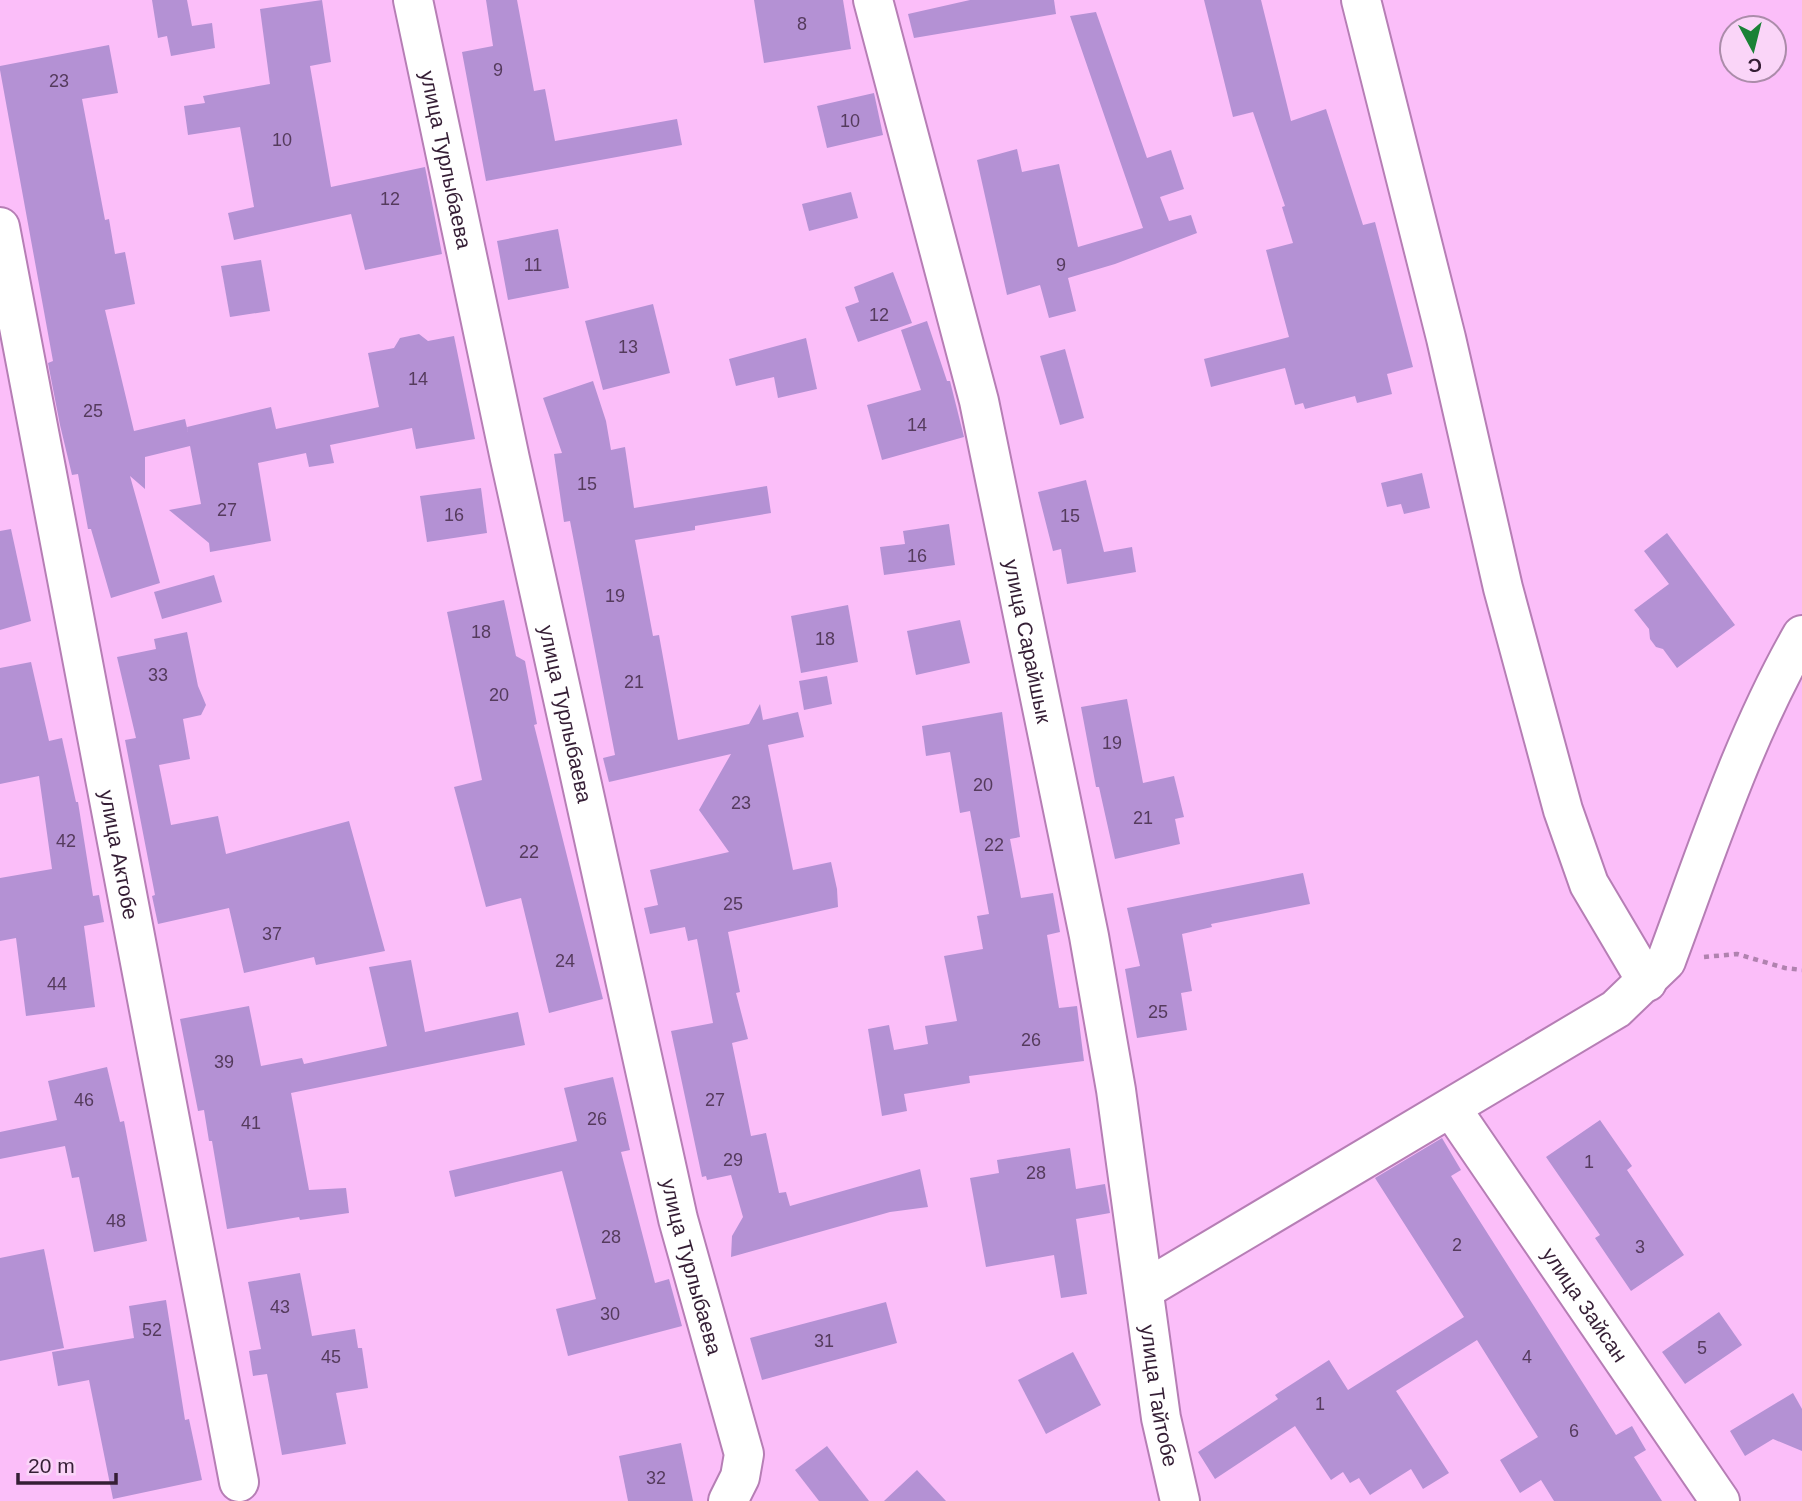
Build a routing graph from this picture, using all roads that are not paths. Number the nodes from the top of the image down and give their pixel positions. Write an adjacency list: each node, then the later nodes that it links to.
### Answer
1 (413, 0): 10 (street, улица Турлыбаева)
2 (873, 0): 8 (street, улица Сарайшык)
3 (1361, 0): 6 (street)
4 (0, 227): 9 (street, улица Актобе)
5 (1802, 635): 6 (street)
6 (1656, 972): 7 (street)
7 (1451, 1108): 8 (street); 12 (street, улица Зайсан)
8 (1144, 1290): 11 (street, улица Тайтобе)
9 (239, 1482)
10 (728, 1501)
11 (1180, 1501)
12 (1720, 1501)

